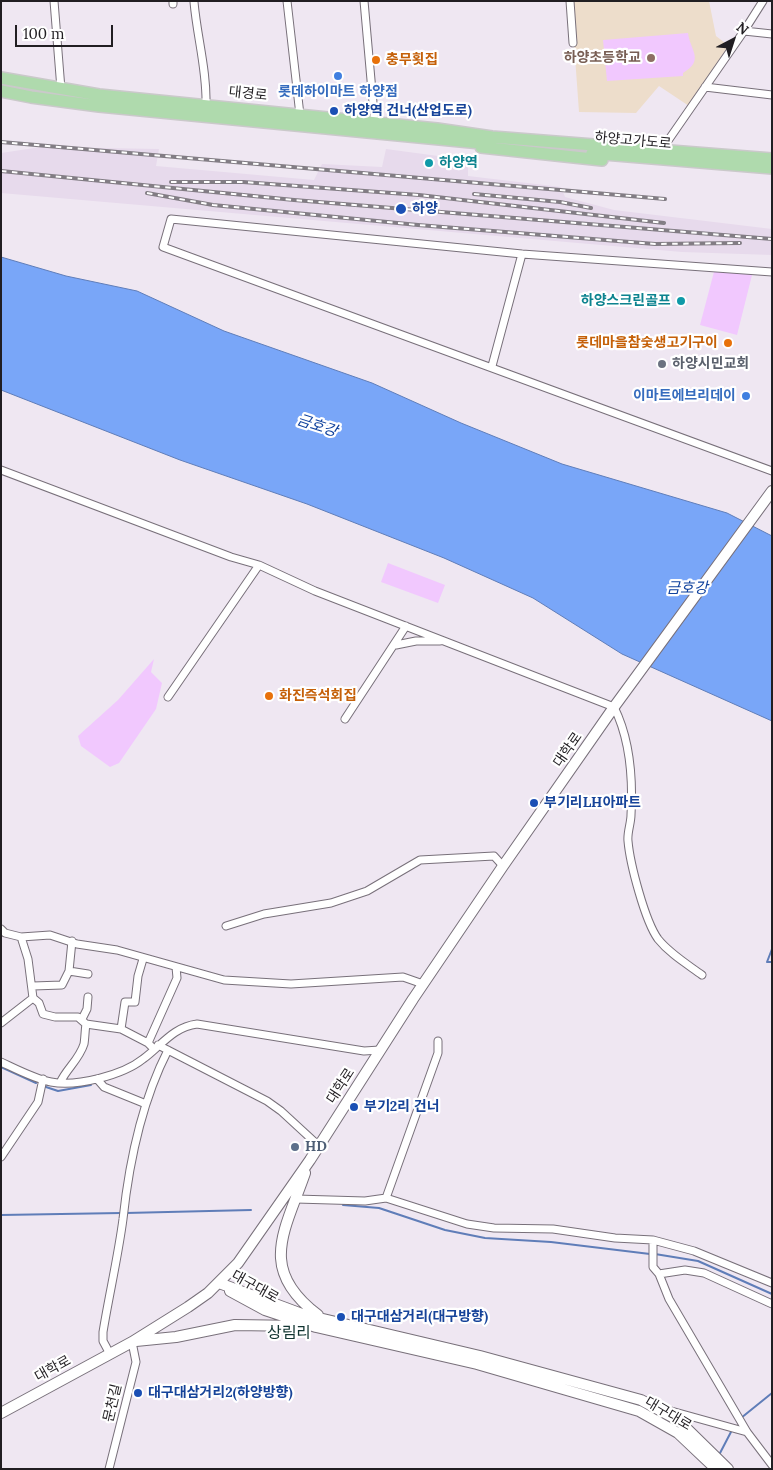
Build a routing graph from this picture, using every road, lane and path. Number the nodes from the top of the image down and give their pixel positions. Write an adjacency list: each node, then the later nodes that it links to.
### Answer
1 (54, 1): 12 (street)
2 (287, 1): 16 (street)
3 (364, 1): 18 (street)
4 (570, 1): 9 (street)
5 (763, 1): 7 (street)
6 (194, 2): 15 (street)
7 (744, 31): 8 (street); 11 (street)
8 (772, 34)
9 (573, 43)
10 (1, 78): 12 (main road, 대경로)
11 (705, 87): 14 (street); 21 (street)
12 (61, 89): 15 (main road, 대경로)
13 (1, 90): 18 (main road, 대경로)
14 (772, 95)
15 (206, 105): 16 (main road, 대경로)
16 (300, 115): 18 (main road, 대경로)
17 (437, 128): 18 (main road, 대경로); 19 (main road, 대경로); 21 (main road)
18 (375, 129): 20 (main road, 대경로)
19 (492, 140): 20 (main road, 대경로); 23 (main road, 하양고가도로); 24 (main road, 하양고가도로)
20 (463, 141): 25 (main road)
21 (664, 145): 22 (main road)
22 (772, 154)
23 (772, 159)
24 (772, 168)
25 (772, 176)
26 (522, 254): 27 (street); 28 (street); 28 (street)
27 (772, 272)
28 (492, 366): 30 (street)
29 (1, 470): 32 (street)
30 (772, 471)
31 (772, 491): 37 (main road, 대학로)
32 (258, 565): 33 (street); 36 (street)
33 (406, 626): 34 (street); 35 (street)
34 (444, 641): 35 (street); 37 (street)
35 (396, 645): 38 (street)
36 (168, 697)
37 (614, 707): 39 (main road, 대학로); 48 (street)
38 (346, 719)
39 (503, 866): 40 (street); 49 (main road, 대학로)
40 (226, 926)
41 (1, 929): 42 (street)
42 (21, 937): 43 (street); 50 (street)
43 (72, 941): 44 (street); 46 (street)
44 (143, 959): 45 (street); 55 (street)
45 (176, 967): 49 (street); 57 (street)
46 (69, 971): 47 (street); 50 (street)
47 (88, 974)
48 (702, 975)
49 (423, 984): 60 (main road, 대학로)
50 (33, 986): 52 (street)
51 (88, 997): 53 (street)
52 (33, 998): 53 (street); 54 (street)
53 (84, 1021): 55 (street); 64 (street)
54 (1, 1023)
55 (121, 1029): 57 (street)
56 (438, 1040): 69 (street)
57 (148, 1042): 58 (street)
58 (156, 1047): 59 (street); 60 (street); 63 (street)
59 (168, 1050): 65 (street); 66 (street)
60 (380, 1050): 66 (main road, 대학로)
61 (1, 1062): 62 (street)
62 (43, 1079): 64 (street); 67 (street)
63 (97, 1079): 64 (street); 65 (street)
64 (60, 1083)
65 (146, 1104): 78 (street)
66 (319, 1146): 68 (main road, 대학로)
67 (1, 1157)
68 (310, 1160): 70 (main road); 73 (main road, 대학로)
69 (386, 1198): 70 (street); 71 (street)
70 (296, 1199): 76 (main road)
71 (652, 1248): 72 (street); 74 (street)
72 (659, 1274): 75 (street); 81 (street)
73 (219, 1283): 76 (main road, 대구대로); 77 (main road, 대학로)
74 (772, 1283)
75 (772, 1304)
76 (318, 1322): 77 (main road); 79 (main road, 대구대로); 82 (main road, 대구대로)
77 (132, 1342): 78 (main road, 대학로); 84 (street, 문천길)
78 (110, 1354): 80 (main road, 대학로)
79 (657, 1407): 81 (street); 82 (main road, 대구대로)
80 (1, 1413)
81 (747, 1432): 83 (street)
82 (719, 1463)
83 (772, 1465)
84 (109, 1469)

